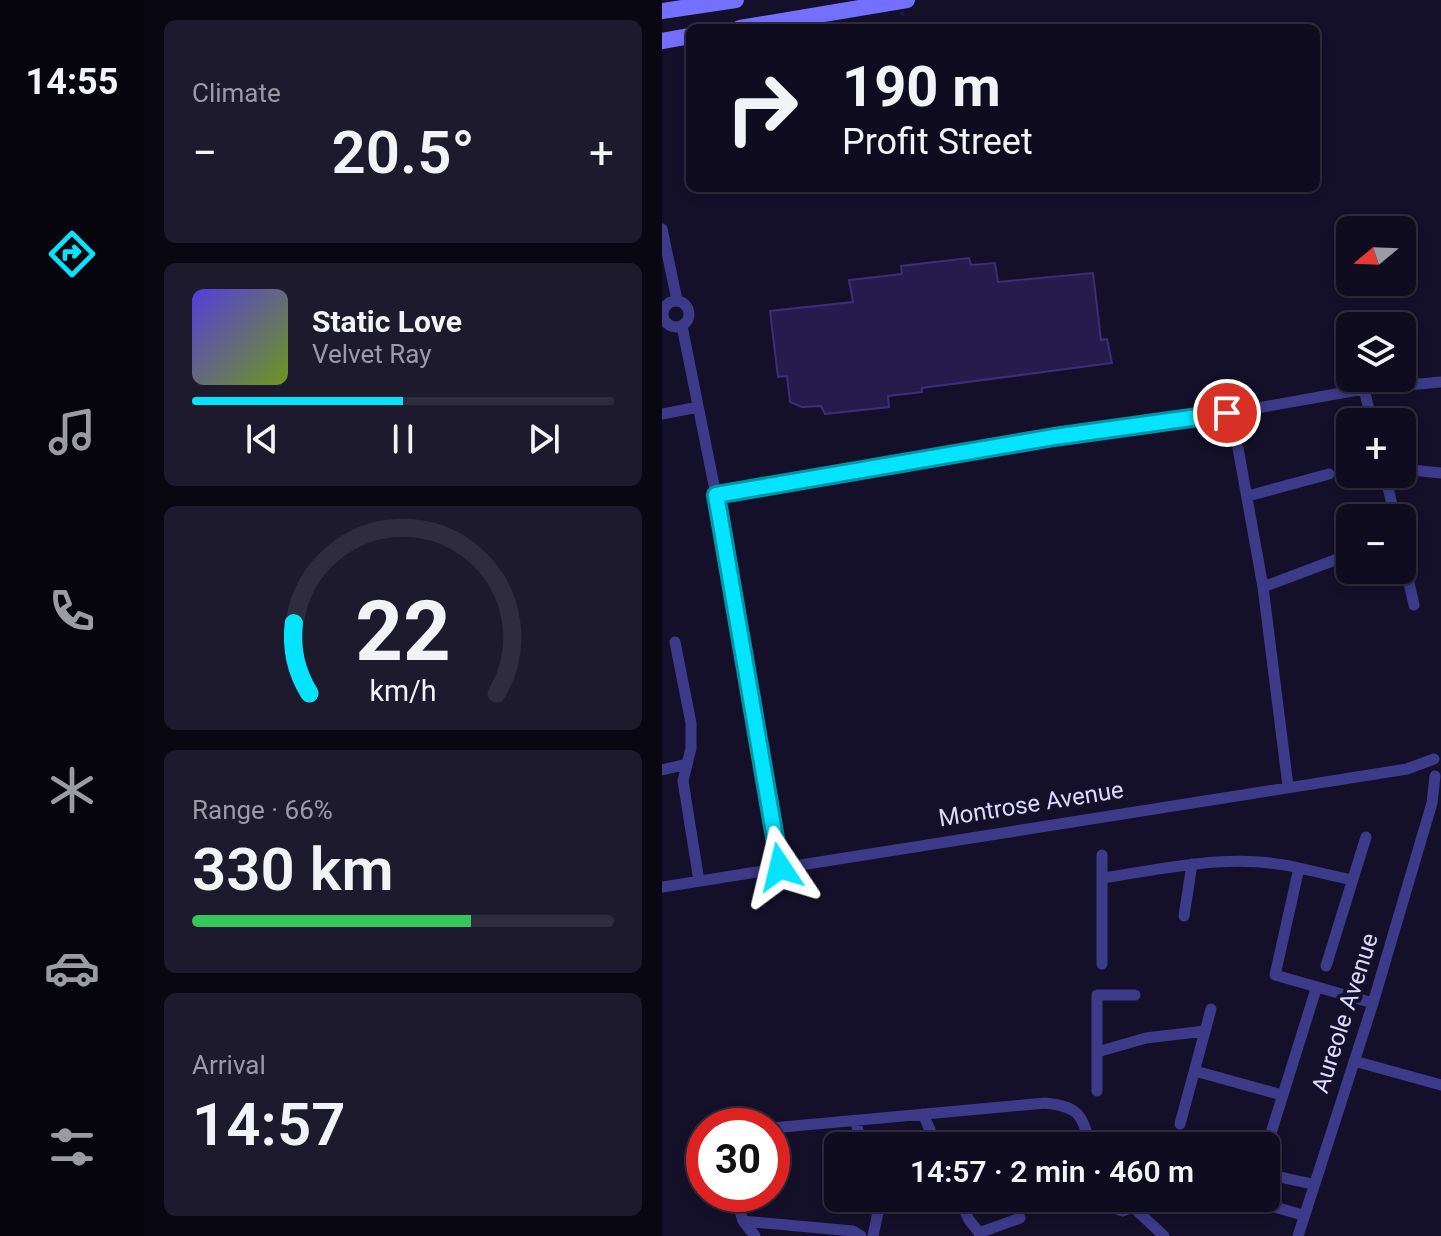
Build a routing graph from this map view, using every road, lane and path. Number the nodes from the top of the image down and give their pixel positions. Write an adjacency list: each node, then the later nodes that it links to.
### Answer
1 (736, 0): 3 (main road)
2 (907, 0): 4 (main road)
3 (662, 11)
4 (764, 24)
5 (686, 37): 6 (main road)
6 (662, 41)
7 (662, 229): 8 (street)
8 (677, 300): 9 (street); 10 (street)
9 (662, 314): 10 (street)
10 (682, 326): 14 (street)
11 (1441, 382): 12 (street)
12 (1416, 384)
13 (1347, 392): 20 (street)
14 (698, 407): 15 (street); 20 (street)
15 (667, 413)
16 (1238, 448): 21 (street)
17 (1416, 470): 18 (street)
18 (1441, 473)
19 (1329, 474): 21 (street)
20 (716, 495): 36 (street)
21 (1248, 496): 24 (street)
22 (1336, 560): 24 (street)
23 (1409, 584): 25 (street)
24 (1263, 587): 30 (street)
25 (1414, 605)
26 (675, 642): 27 (street)
27 (687, 764): 29 (street); 40 (street)
28 (1437, 767): 30 (street, Montrose Avenue); 32 (street, Aureole Avenue)
29 (662, 770)
30 (1288, 786): 36 (street, Montrose Avenue)
31 (1441, 788): 32 (street, Aureole Avenue)
32 (1432, 803): 47 (street, Aureole Avenue)
33 (1366, 837): 39 (street)
34 (1102, 855): 38 (street)
35 (1192, 864): 37 (street); 38 (street); 42 (street)
36 (780, 867): 40 (street, Montrose Avenue)
37 (1299, 868): 39 (street); 45 (street)
38 (1103, 878): 43 (street)
39 (1352, 880): 44 (street)
40 (699, 881): 41 (street, Montrose Avenue)
41 (662, 887)
42 (1184, 916)
43 (1102, 964)
44 (1326, 966)
45 (1316, 989): 47 (street); 55 (street)
46 (1135, 995): 50 (street)
47 (1373, 1003): 51 (street, Aureole Avenue)
48 (1211, 1009): 49 (street)
49 (1205, 1031): 50 (street); 52 (street)
50 (1097, 1052): 54 (street)
51 (1354, 1061): 53 (street); 65 (street, Aureole Avenue)
52 (1195, 1071): 55 (street); 58 (street)
53 (1441, 1085)
54 (1097, 1091)
55 (1282, 1095): 63 (street)
56 (923, 1114): 57 (street); 61 (street); 62 (street)
57 (856, 1121): 59 (street); 60 (street)
58 (1180, 1124)
59 (790, 1126)
60 (858, 1132)
61 (931, 1132)
62 (1086, 1132)
63 (1271, 1132)
64 (1280, 1177): 65 (street)
65 (1312, 1184): 71 (street, Aureole Avenue)
66 (1280, 1209): 71 (street)
67 (740, 1212): 73 (street)
68 (878, 1212): 77 (street)
69 (968, 1212): 74 (street)
70 (1143, 1212): 78 (street)
71 (1303, 1215): 79 (street, Aureole Avenue)
72 (1020, 1218): 74 (street)
73 (743, 1221): 75 (street); 76 (street)
74 (981, 1234)
75 (755, 1236)
76 (861, 1236)
77 (873, 1236)
78 (1164, 1236)
79 (1298, 1236)

